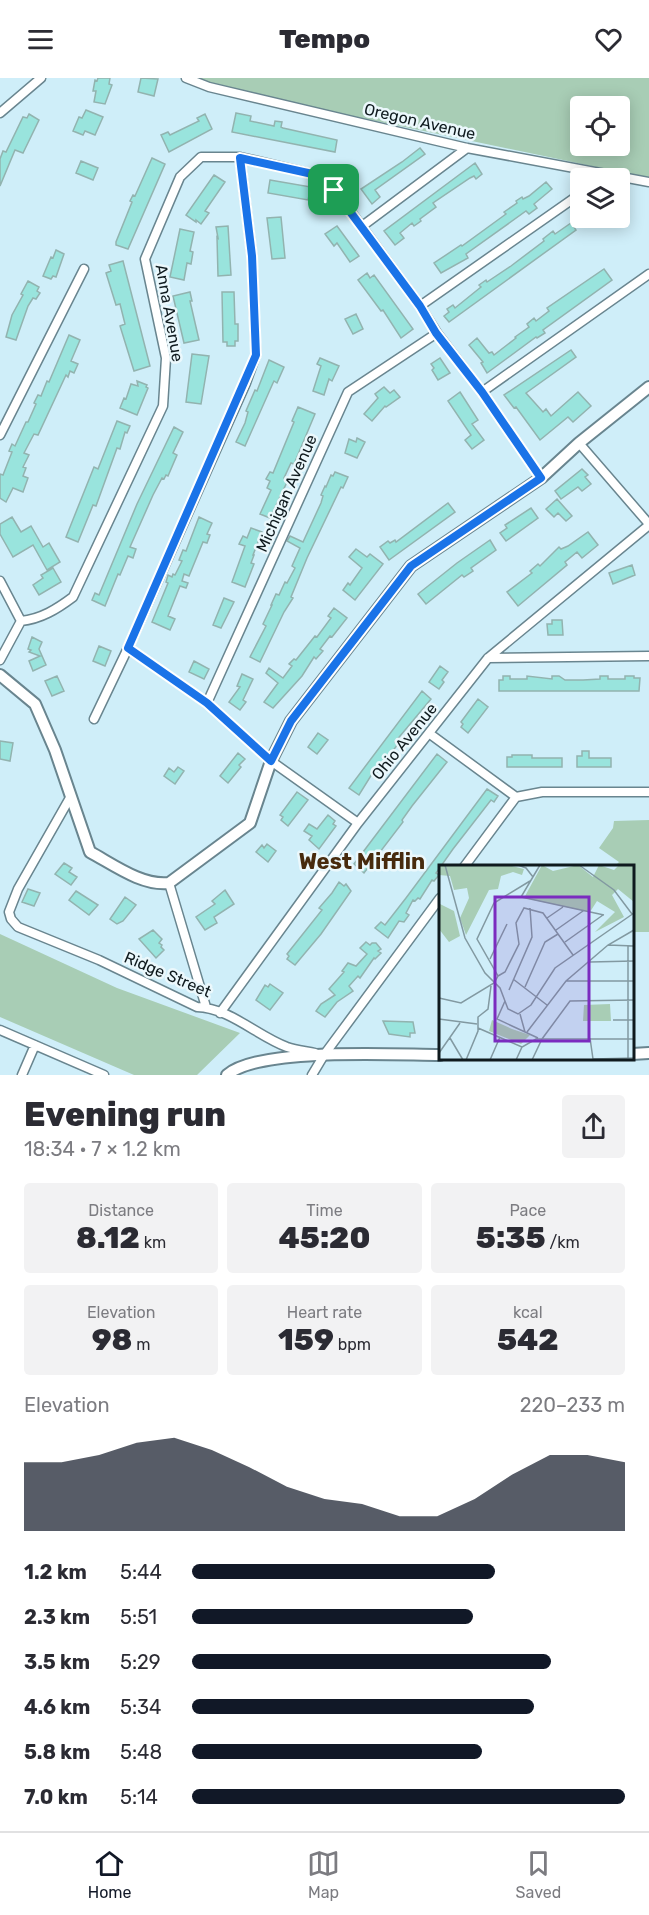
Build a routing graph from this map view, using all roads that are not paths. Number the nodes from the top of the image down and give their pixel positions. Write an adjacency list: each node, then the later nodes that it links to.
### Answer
1 (41, 78): 3 (street)
2 (186, 78): 4 (street, Oregon Avenue)
3 (0, 113)
4 (467, 148): 6 (street, Oregon Avenue); 10 (street)
5 (240, 158): 10 (street, Anna Avenue); 22 (street, Anna Avenue); 23 (street)
6 (570, 169)
7 (630, 180): 8 (street, Oregon Avenue)
8 (649, 183)
9 (570, 201): 13 (street)
10 (361, 227): 13 (street, Anna Avenue)
11 (84, 268): 17 (street)
12 (649, 274): 16 (street)
13 (420, 306): 14 (street, Anna Avenue)
14 (436, 333): 16 (street, Anna Avenue); 28 (street, Michigan Avenue)
15 (649, 387): 18 (street)
16 (482, 392): 19 (street, Anna Avenue)
17 (0, 435)
18 (579, 443): 19 (street); 20 (street)
19 (541, 478): 31 (street)
20 (649, 524): 25 (street, Ohio Avenue)
21 (0, 581): 22 (street)
22 (21, 621): 26 (street)
23 (128, 648): 28 (street); 29 (street)
24 (649, 656): 25 (street)
25 (488, 658): 30 (street, Ohio Avenue)
26 (0, 660)
27 (0, 675): 33 (street)
28 (207, 703): 31 (street)
29 (94, 719)
30 (430, 734): 34 (street); 35 (street, Ohio Avenue)
31 (271, 761): 35 (street); 37 (street)
32 (649, 792): 34 (street)
33 (71, 796): 37 (street); 39 (street, Ridge Street)
34 (516, 796): 36 (street)
35 (358, 823): 40 (street, Ohio Avenue)
36 (465, 865)
37 (170, 883): 39 (street)
38 (439, 901): 45 (street)
39 (206, 1007): 40 (street, Ridge Street)
40 (220, 1013): 45 (street, Ridge Street)
41 (0, 1030): 42 (street)
42 (35, 1045): 47 (street); 48 (street)
43 (649, 1053): 44 (street)
44 (634, 1054)
45 (324, 1055): 46 (street); 49 (street); 50 (street)
46 (439, 1055)
47 (22, 1075)
48 (104, 1075)
49 (227, 1075)
50 (312, 1075)

